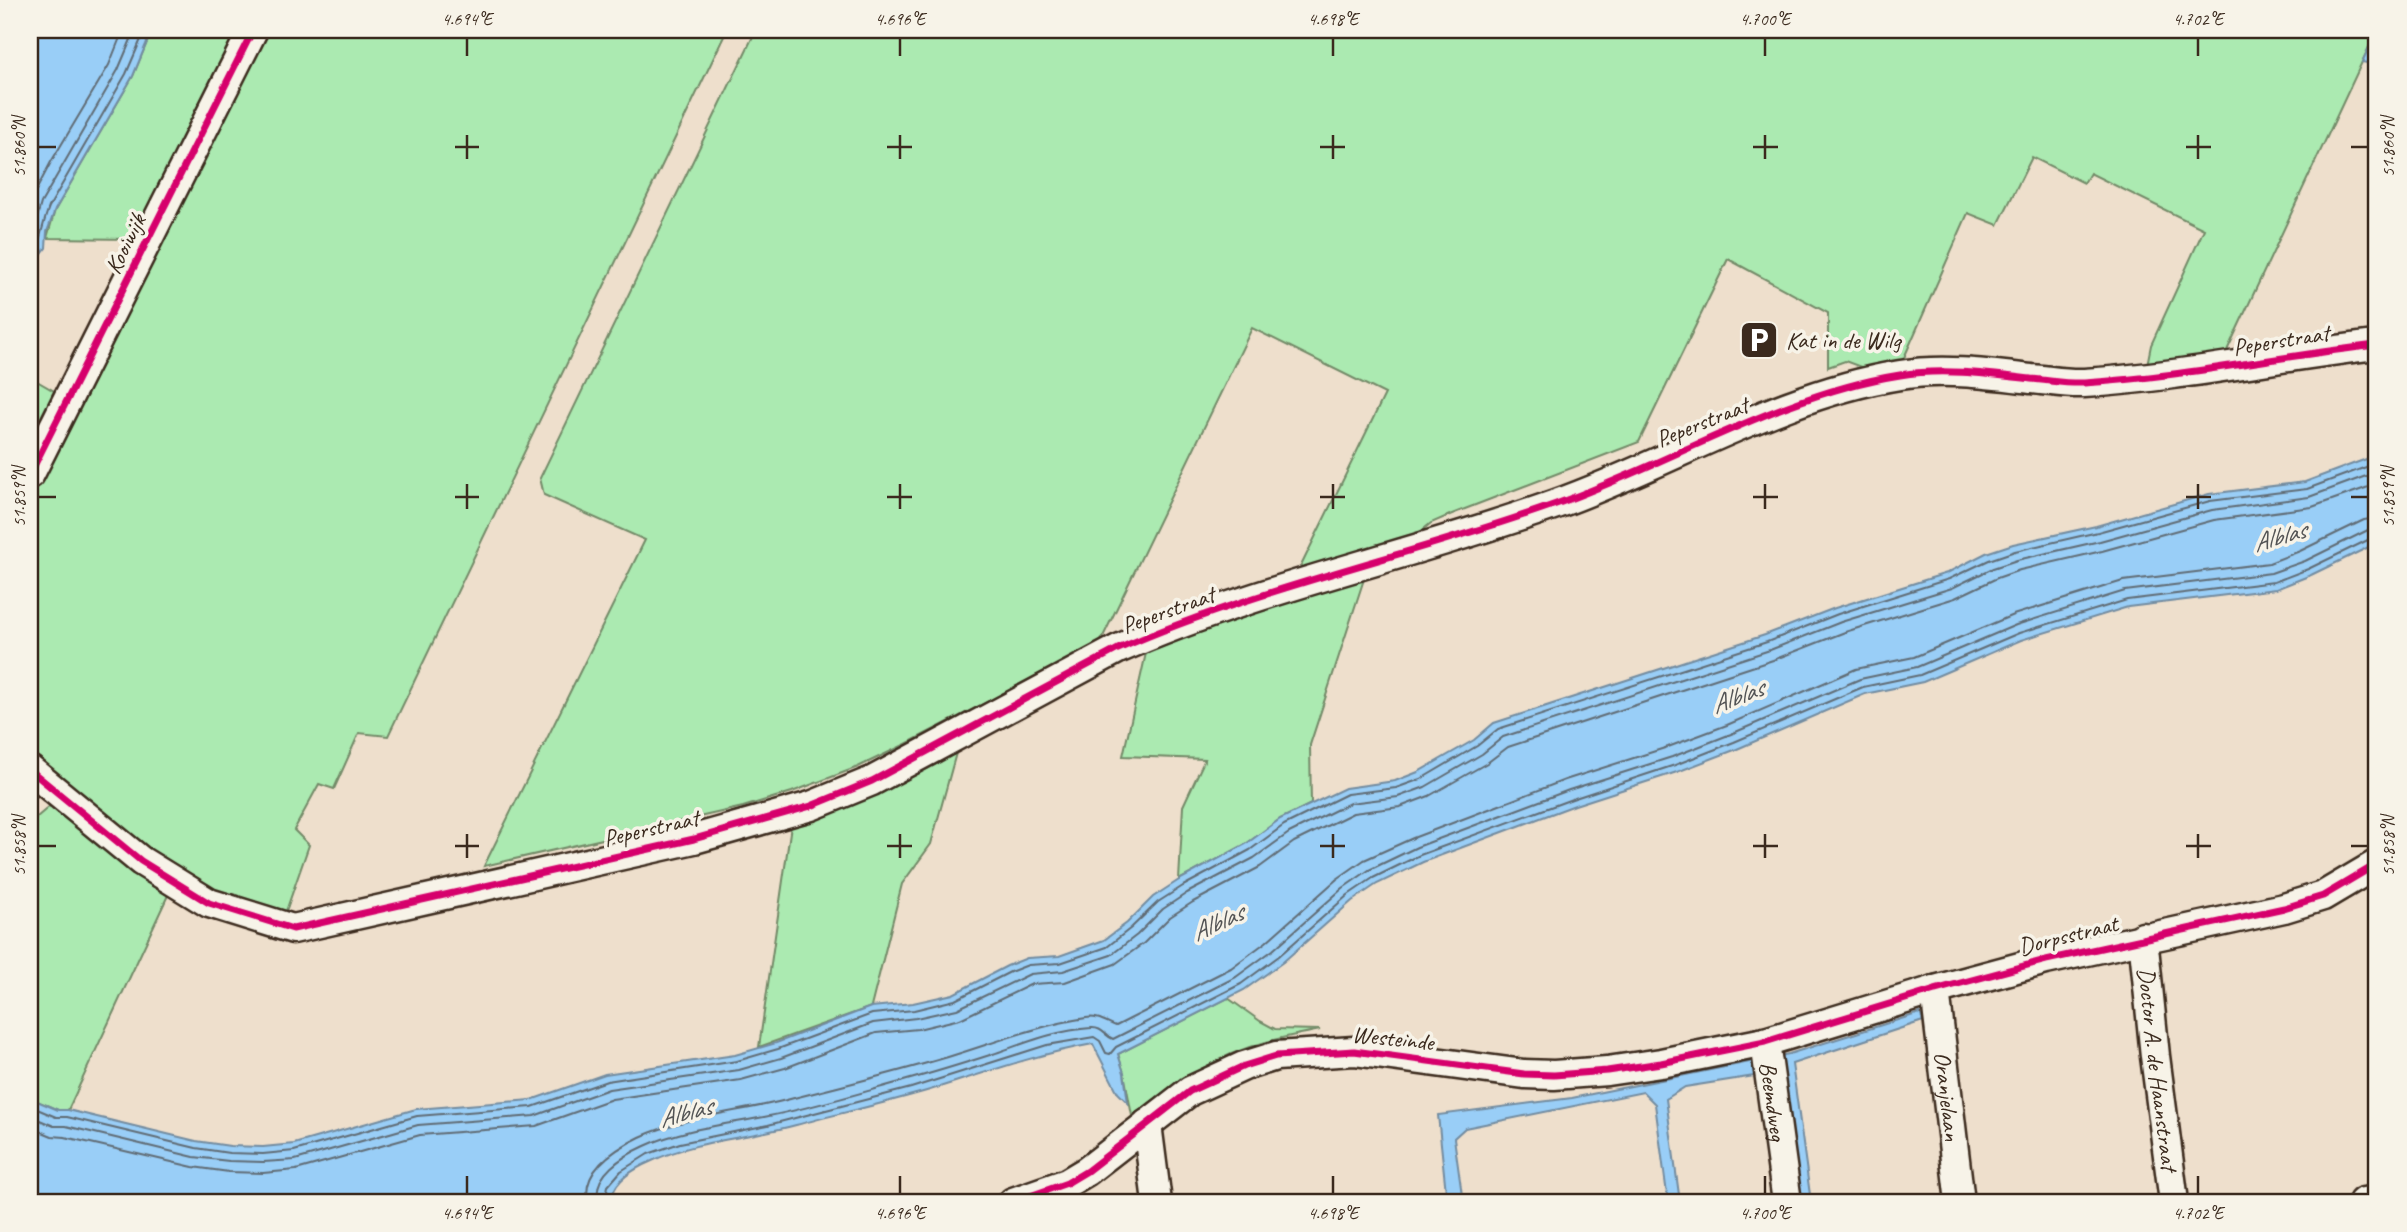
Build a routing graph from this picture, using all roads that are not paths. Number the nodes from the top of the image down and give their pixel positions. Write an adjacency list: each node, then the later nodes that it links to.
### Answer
1 (253, 30): 3 (street, Kooiwijk)
2 (2377, 345): 4 (street, Peperstraat)
3 (30, 474)
4 (30, 770)
5 (2377, 864): 6 (street, Dorpsstraat)
6 (2143, 937): 7 (street, Dorpsstraat); 15 (street, Doctor A. de Haanstraat)
7 (1935, 990): 8 (street, Dorpsstraat); 14 (street, Oranjelaan)
8 (1765, 1042): 9 (street, Westeinde); 13 (street, Beemdweg)
9 (1147, 1124): 11 (street, Westeinde); 12 (street)
10 (2377, 1200): 16 (street)
11 (1013, 1202)
12 (1157, 1202)
13 (1787, 1202)
14 (1960, 1202)
15 (2174, 1202)
16 (2363, 1202)

